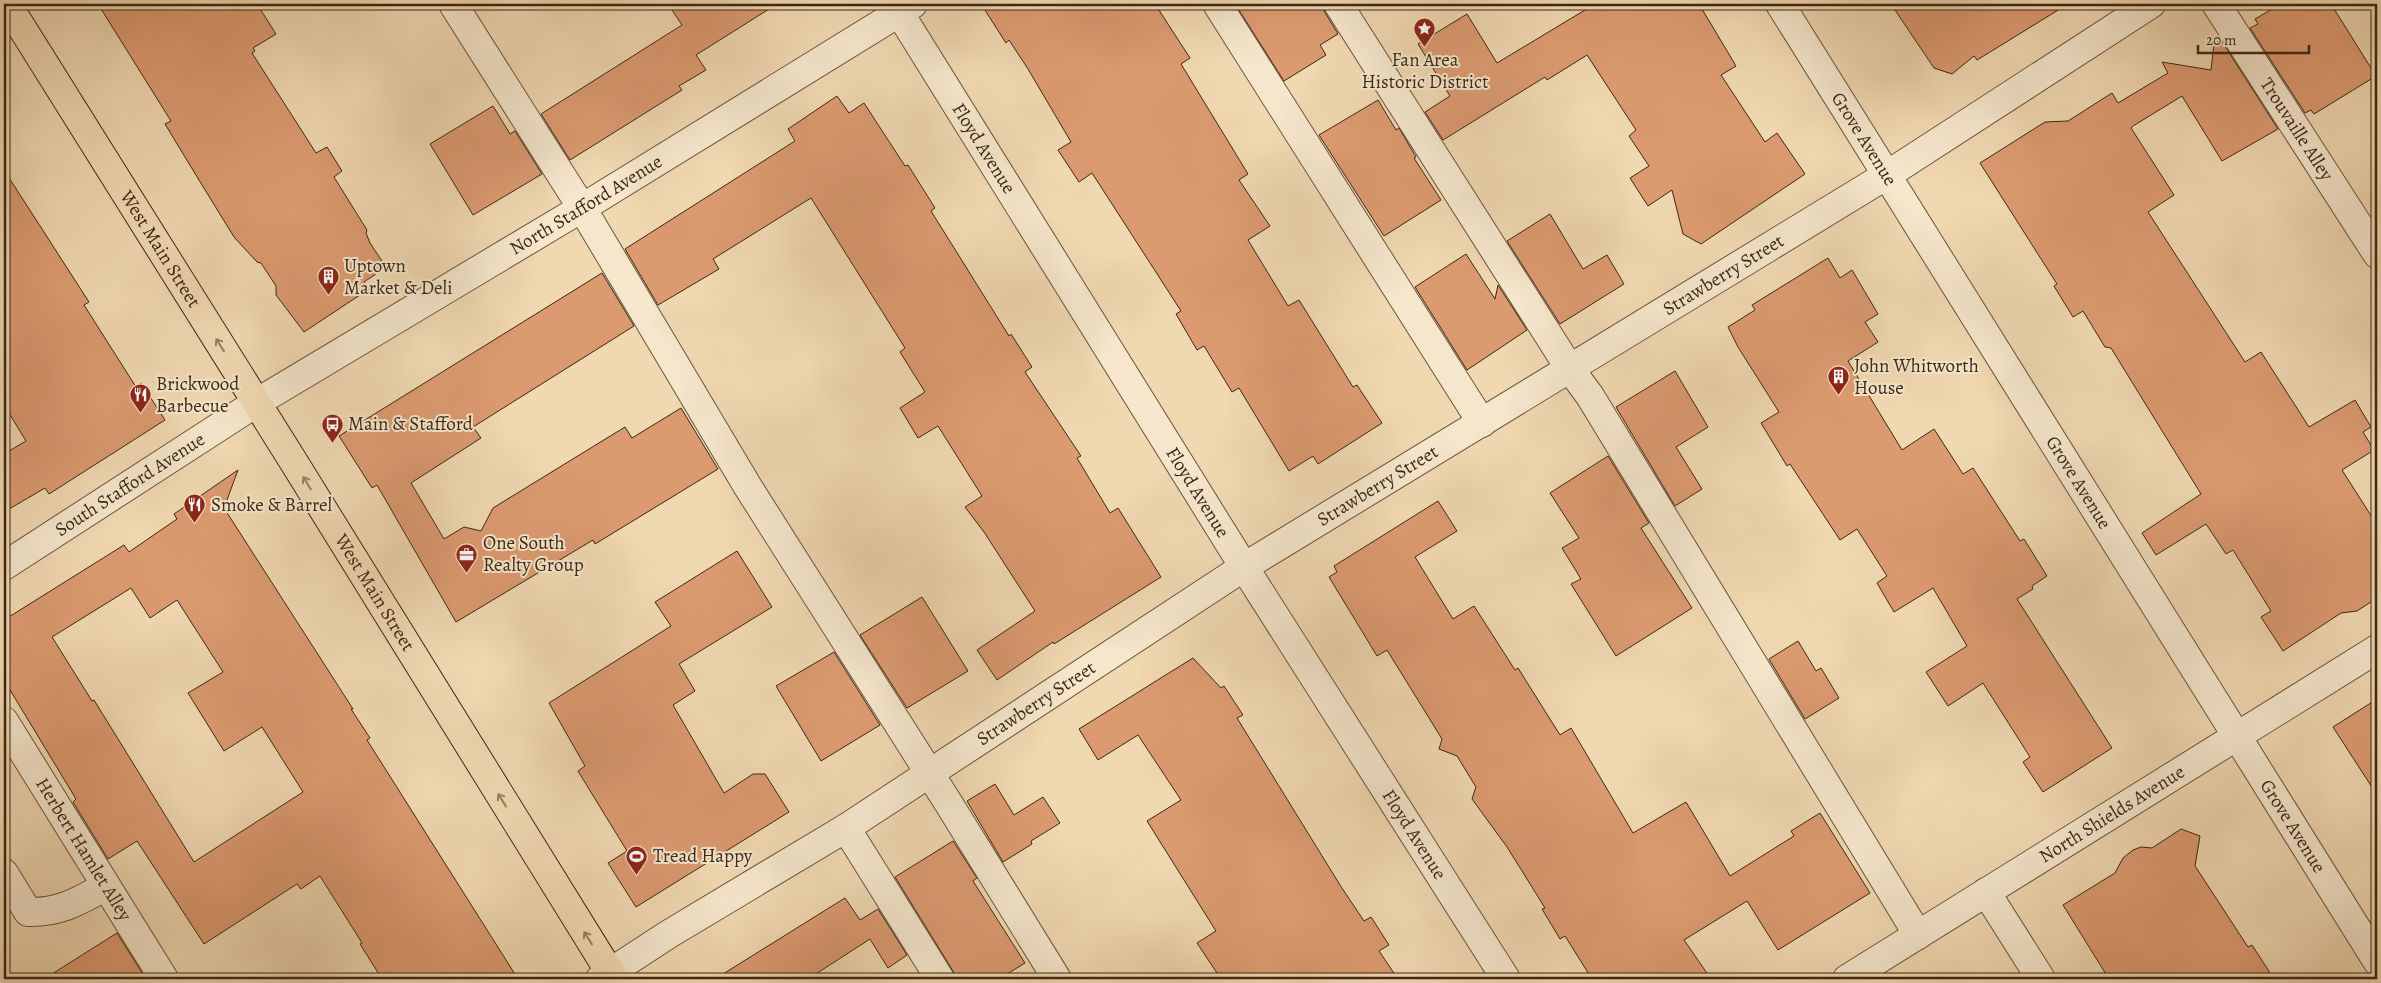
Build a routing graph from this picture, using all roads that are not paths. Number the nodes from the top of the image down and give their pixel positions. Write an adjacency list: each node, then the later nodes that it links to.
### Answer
1 (7, 4): 13 (main road, West Main Street, one-way to 1)
2 (453, 4): 10 (street)
3 (1217, 4): 14 (street)
4 (1338, 4): 12 (street)
5 (1780, 4): 9 (street, Grove Avenue)
6 (2216, 4): 11 (street, Trouvaille Alley)
7 (902, 7): 10 (street, North Stafford Avenue); 16 (street, Floyd Avenue)
8 (2137, 7): 9 (street, Strawberry Street)
9 (1887, 175): 12 (street, Strawberry Street); 19 (street, Grove Avenue)
10 (582, 208): 13 (street, North Stafford Avenue); 20 (street)
11 (2377, 254)
12 (1570, 369): 14 (street, Strawberry Street); 25 (street)
13 (256, 403): 15 (street, South Stafford Avenue); 27 (main road, West Main Street, one-way to 13)
14 (1482, 423): 16 (street, Strawberry Street)
15 (6, 561)
16 (1244, 567): 20 (street, Strawberry Street); 31 (street, Floyd Avenue)
17 (2377, 649): 19 (street, North Shields Avenue)
18 (4, 721): 23 (street, Herbert Hamlet Alley)
19 (2237, 736): 24 (street, North Shields Avenue); 26 (street, Grove Avenue)
20 (929, 773): 21 (street, Strawberry Street); 30 (street)
21 (846, 828): 27 (street, Strawberry Street); 29 (street)
22 (4, 873): 23 (street)
23 (106, 886): 28 (street, Herbert Hamlet Alley)
24 (1986, 892): 25 (street, North Shields Avenue); 33 (street)
25 (1918, 935): 32 (street, North Shields Avenue)
26 (2377, 961)
27 (608, 977)
28 (164, 979)
29 (940, 979)
30 (1057, 979)
31 (1506, 979)
32 (1849, 979)
33 (2041, 979)

